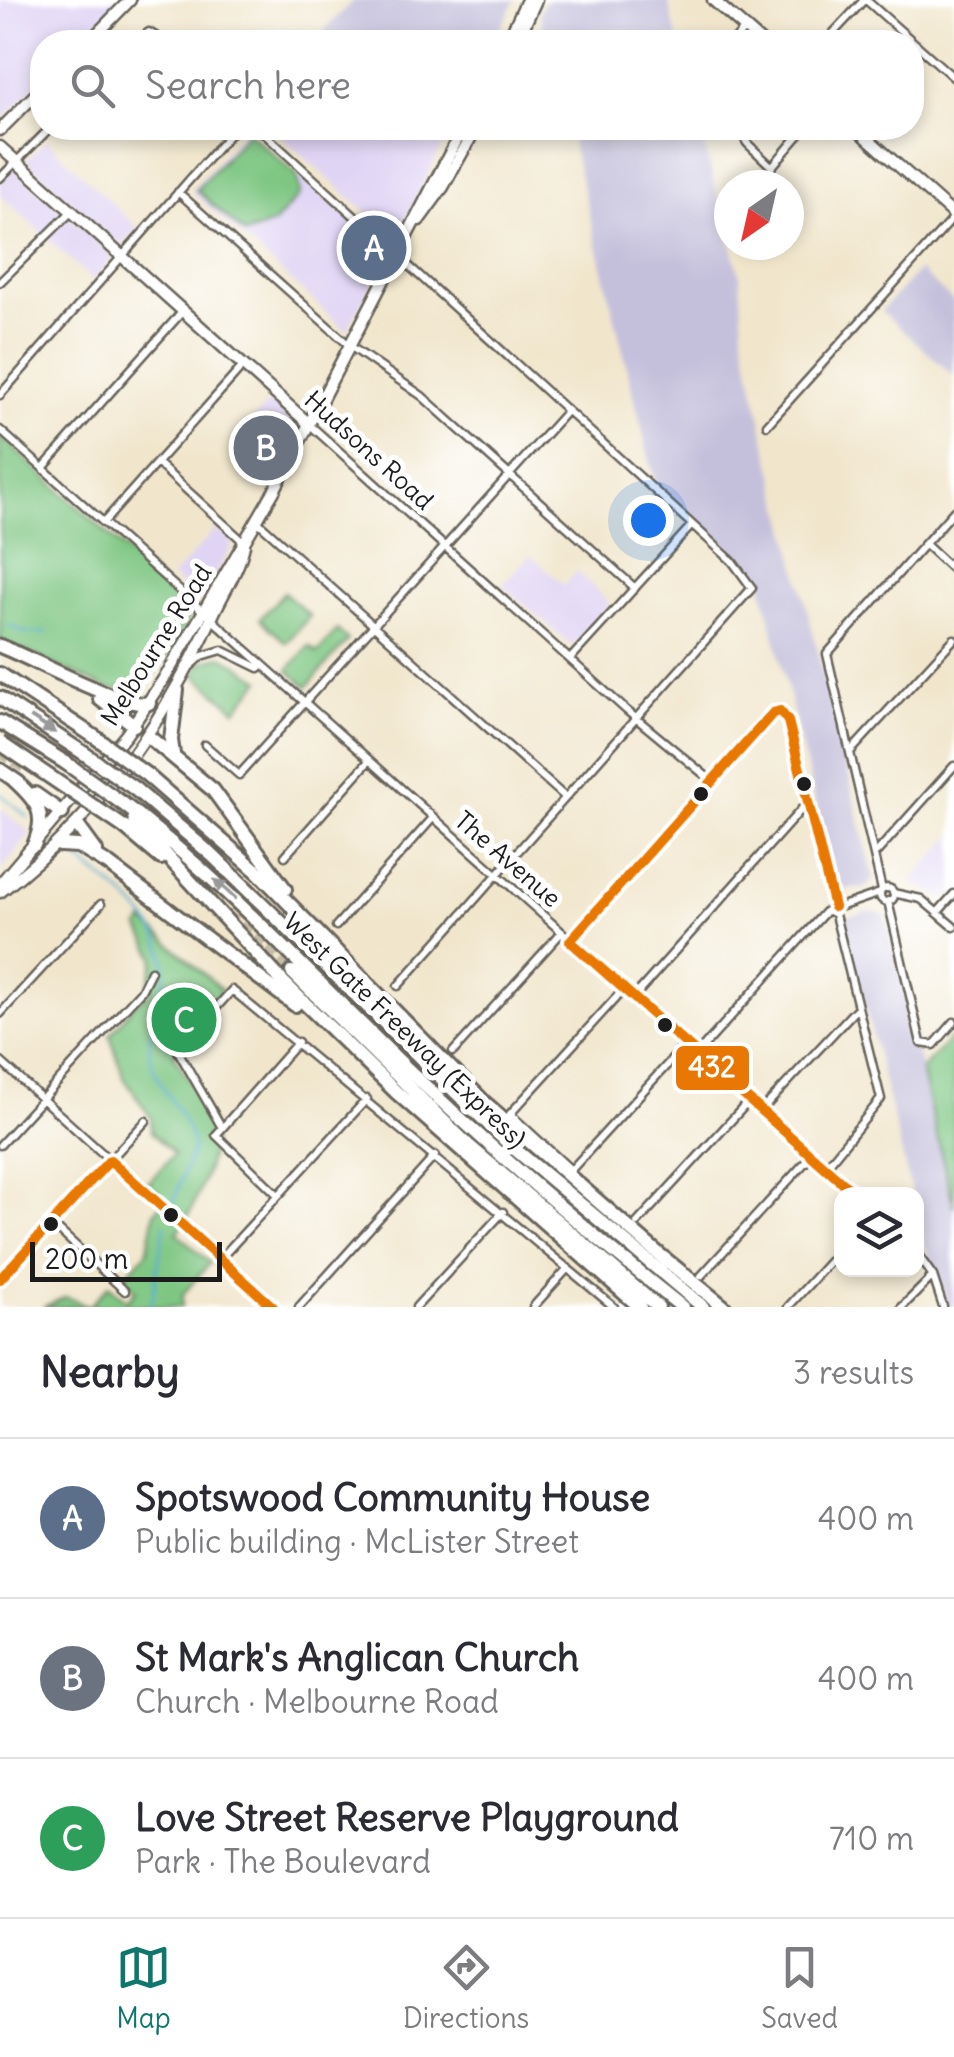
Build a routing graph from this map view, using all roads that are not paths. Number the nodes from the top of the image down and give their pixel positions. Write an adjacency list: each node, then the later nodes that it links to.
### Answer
1 (130, 0): 7 (main road)
2 (528, 0): 8 (main road)
3 (536, 0): 9 (main road)
4 (713, 0): 6 (main road)
5 (865, 0): 10 (street); 11 (street)
6 (745, 28)
7 (101, 30)
8 (513, 30)
9 (522, 30)
10 (837, 30)
11 (899, 30)
12 (924, 52): 13 (street)
13 (954, 78)
14 (30, 100): 15 (main road)
15 (0, 130)
16 (38, 140): 25 (street)
17 (224, 140): 29 (street)
18 (271, 140): 34 (street)
19 (456, 140): 32 (main road, Melbourne Road)
20 (469, 140): 32 (main road, Melbourne Road)
21 (744, 140): 26 (street)
22 (795, 140): 26 (street)
23 (869, 140): 31 (main road)
24 (0, 147): 25 (main road, Hudsons Road)
25 (16, 161): 28 (street); 30 (main road, Hudsons Road)
26 (772, 166): 27 (street)
27 (769, 170)
28 (0, 178)
29 (178, 192): 33 (street); 37 (street)
30 (72, 211): 33 (main road, Hudsons Road); 35 (street)
31 (954, 216): 42 (street)
32 (414, 225): 34 (main road, Melbourne Road)
33 (121, 255): 36 (main road, Hudsons Road); 39 (street)
34 (398, 256): 37 (main road, Melbourne Road); 40 (street)
35 (0, 282)
36 (183, 311): 38 (main road, Hudsons Road); 45 (street)
37 (350, 346): 41 (main road, Melbourne Road); 46 (street)
38 (244, 365): 41 (main road, Hudsons Road); 44 (street)
39 (0, 395)
40 (566, 412): 46 (street); 50 (street)
41 (310, 424): 49 (main road, Melbourne Road); 53 (street, Hudsons Road)
42 (766, 424)
43 (0, 430): 45 (street, The Avenue)
44 (157, 463): 48 (street); 51 (street)
45 (43, 468): 48 (street, The Avenue)
46 (509, 475): 53 (street); 55 (street)
47 (954, 512): 52 (street)
48 (103, 522): 56 (street, The Avenue)
49 (257, 522): 51 (main road, Melbourne Road); 57 (street)
50 (692, 525): 55 (street); 69 (street)
51 (245, 543): 56 (main road, Melbourne Road)
52 (925, 544): 54 (street); 75 (street)
53 (445, 546): 57 (street); 60 (street, Hudsons Road)
54 (954, 571)
55 (635, 588): 60 (street)
56 (207, 616): 62 (main road, Melbourne Road); 63 (street, The Avenue); 67 (main road, Melbourne Road)
57 (373, 625): 68 (street); 82 (street)
58 (954, 639): 75 (street)
59 (0, 646): 61 (highway)
60 (570, 659): 69 (street, Hudsons Road)
61 (51, 668): 67 (highway); 71 (highway)
62 (188, 670): 63 (street, The Avenue); 65 (main road, Melbourne Road)
63 (269, 673): 68 (street, The Avenue)
64 (0, 674): 114 (highway, bridge)
65 (177, 690): 72 (main road, Melbourne Road); 76 (highway)
66 (0, 698): 128 (highway, one-way to 128, bridge)
67 (149, 703): 71 (main road, Melbourne Road)
68 (302, 703): 74 (street); 77 (street, The Avenue)
69 (638, 718): 81 (street, Hudsons Road); 82 (street)
70 (0, 722): 84 (highway, bridge)
71 (134, 724): 72 (main road); 85 (main road, Melbourne Road)
72 (148, 736): 76 (highway); 87 (main road, Melbourne Road)
73 (0, 742): 105 (highway, bridge)
74 (205, 745)
75 (852, 752): 90 (street)
76 (174, 754): 114 (highway)
77 (368, 762): 86 (street, The Avenue); 91 (street)
78 (954, 766): 90 (street)
79 (0, 770): 80 (highway)
80 (13, 779): 85 (highway); 88 (highway)
81 (712, 781): 83 (street); 104 (street)
82 (565, 798): 93 (street)
83 (808, 802): 99 (street); 110 (street)
84 (121, 804): 105 (highway); 154 (highway, West Gate Freeway (Express), one-way to 84)
85 (62, 813): 87 (main road); 88 (main road, Melbourne Road)
86 (432, 819): 93 (street, The Avenue); 101 (street)
87 (77, 825): 89 (main road, Melbourne Road); 92 (highway)
88 (34, 845): 94 (main road, Melbourne Road)
89 (60, 845): 92 (highway); 95 (main road, Melbourne Road)
90 (876, 853): 96 (street)
91 (285, 856)
92 (108, 864): 120 (highway)
93 (496, 874): 103 (street, The Avenue); 108 (street)
94 (0, 884)
95 (0, 892)
96 (886, 894): 99 (street); 100 (street); 113 (street)
97 (954, 894): 100 (street)
98 (100, 904): 112 (street)
99 (834, 906): 111 (street); 118 (street)
100 (938, 912): 102 (street)
101 (336, 926)
102 (954, 926)
103 (561, 934): 104 (street, The Avenue); 117 (street)
104 (570, 941): 109 (street, The Avenue)
105 (249, 943): 120 (highway)
106 (151, 971): 121 (street)
107 (292, 972): 153 (highway)
108 (398, 986)
109 (624, 989): 110 (street, The Avenue); 116 (street)
110 (634, 998): 116 (street, The Avenue)
111 (858, 1007): 124 (street); 132 (street)
112 (0, 1014)
113 (954, 1022)
114 (407, 1027): 140 (highway)
115 (298, 1042): 122 (street); 126 (street); 126 (street)
116 (686, 1044): 118 (street, The Avenue)
117 (453, 1052)
118 (697, 1054): 123 (street, The Avenue)
119 (0, 1060): 121 (street)
120 (396, 1092): 152 (highway)
121 (42, 1099): 127 (street); 131 (street)
122 (367, 1099): 129 (street); 134 (street)
123 (749, 1100): 124 (street, The Avenue); 136 (street)
124 (761, 1111): 130 (street, The Avenue)
125 (146, 1120): 131 (street)
126 (218, 1129): 134 (street)
127 (0, 1144)
128 (510, 1146): 140 (highway); 155 (highway, West Gate Freeway (Express))
129 (435, 1156): 135 (street); 148 (street)
130 (812, 1156): 132 (street, The Avenue); 143 (street)
131 (110, 1160): 137 (street); 139 (street)
132 (825, 1168): 133 (street, The Avenue)
133 (847, 1187)
134 (278, 1196): 139 (street)
135 (503, 1212): 142 (street); 149 (street)
136 (637, 1223)
137 (51, 1224): 145 (street); 146 (street)
138 (834, 1257): 157 (street)
139 (220, 1259): 147 (street)
140 (668, 1262): 156 (highway)
141 (924, 1263): 144 (street)
142 (568, 1268): 150 (street); 151 (street)
143 (702, 1276)
144 (933, 1276): 158 (street); 159 (street)
145 (0, 1279)
146 (125, 1291)
147 (272, 1307)
148 (298, 1307)
149 (416, 1307)
150 (534, 1307)
151 (614, 1307)
152 (640, 1307)
153 (658, 1307)
154 (682, 1307)
155 (704, 1307)
156 (724, 1307)
157 (788, 1307)
158 (902, 1307)
159 (943, 1307)

